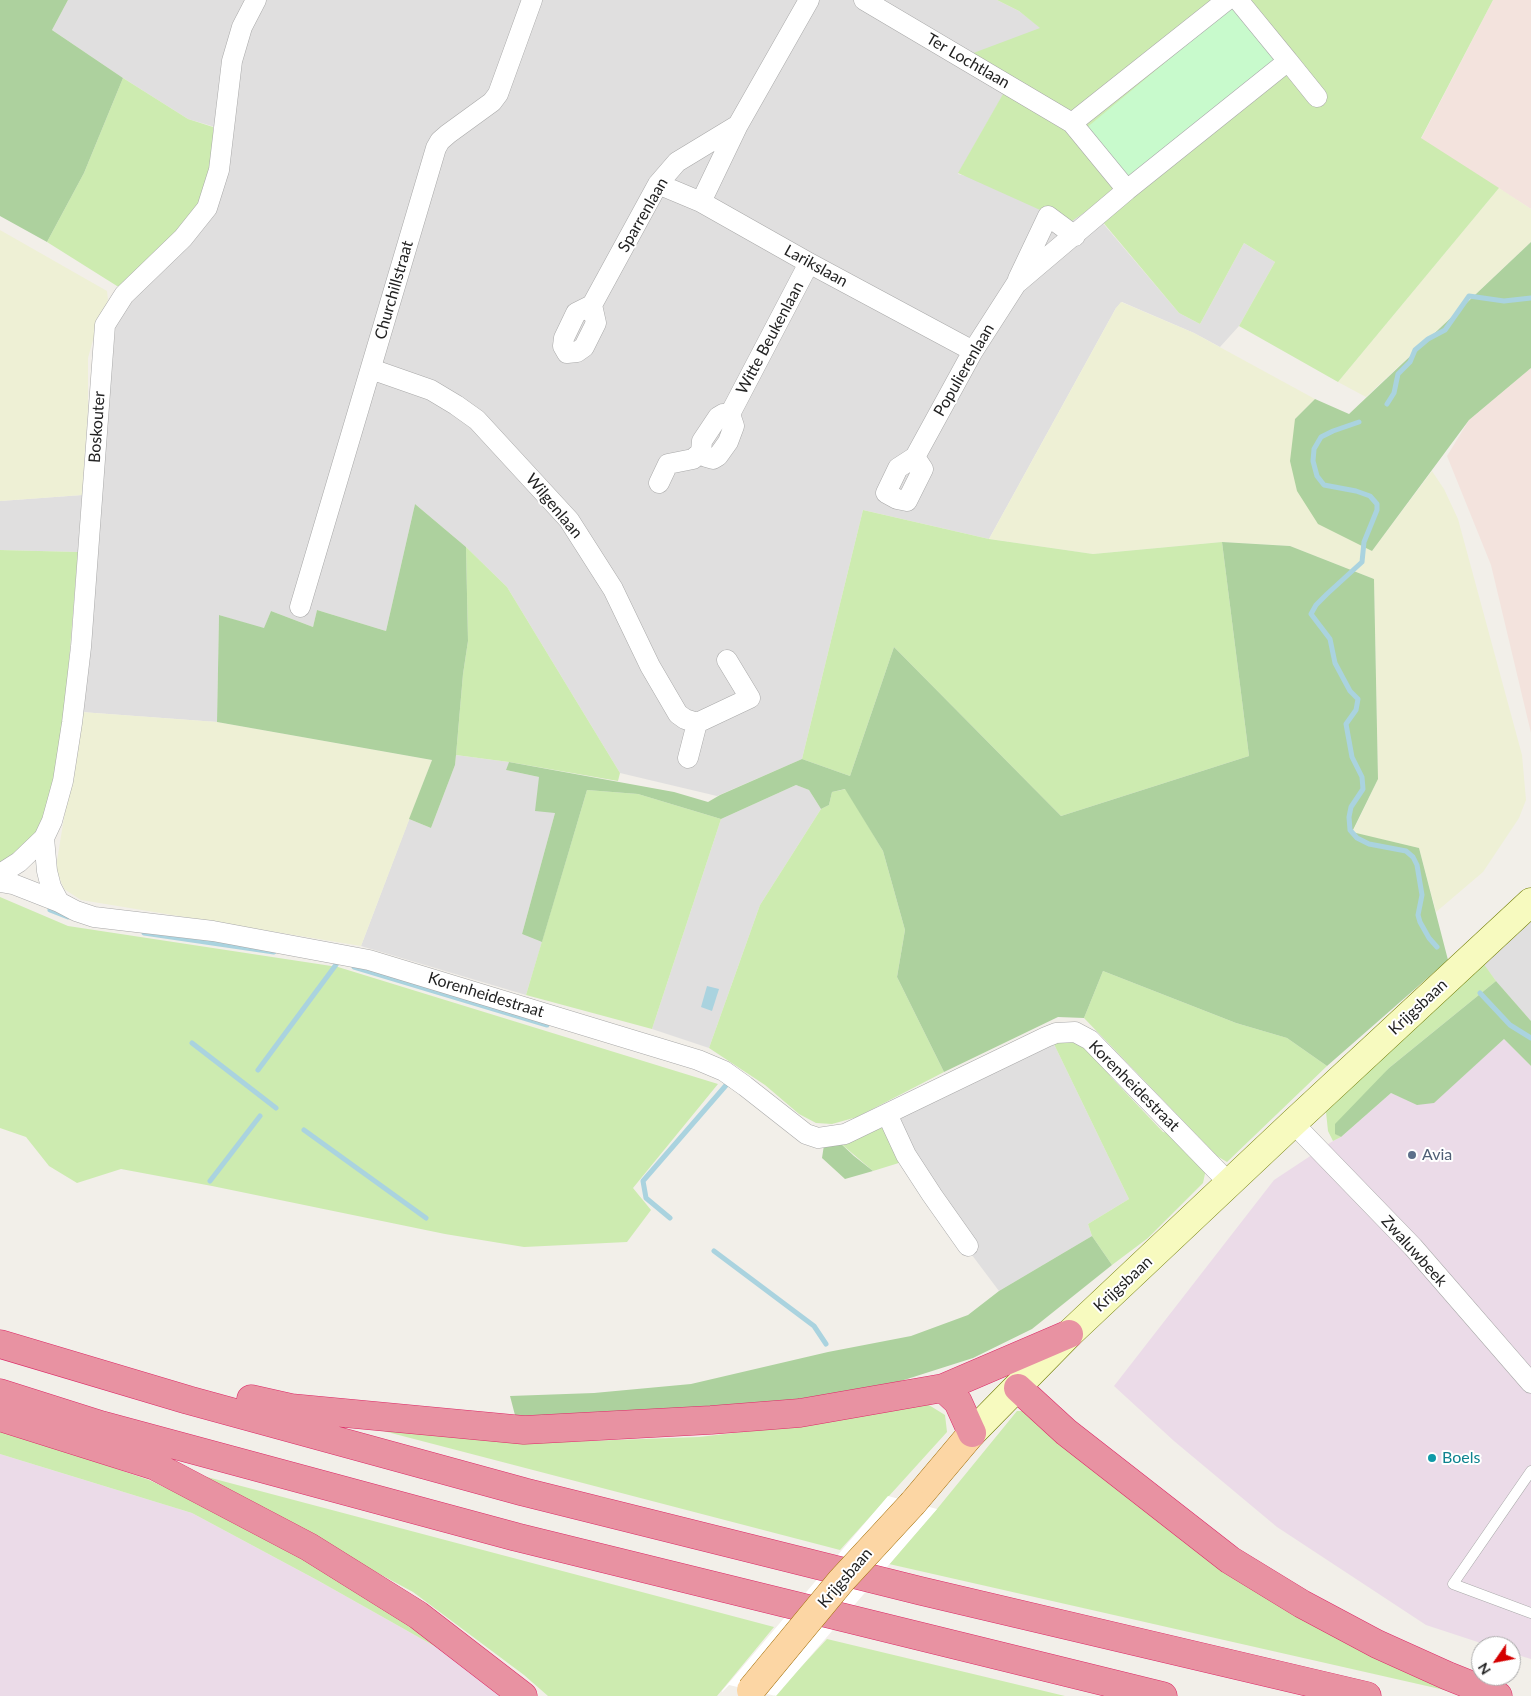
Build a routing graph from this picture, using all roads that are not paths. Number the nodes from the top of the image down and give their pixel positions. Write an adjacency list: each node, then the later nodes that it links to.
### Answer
1 (256, 0): 26 (street, Boskouter)
2 (532, 0): 19 (street, Churchillstraat)
3 (809, 0): 10 (street, Sparrenlaan)
4 (864, 0): 9 (street, Ter Lochtlaan)
5 (1227, 0): 9 (street)
6 (1238, 0): 7 (street)
7 (1288, 61): 8 (street); 12 (street)
8 (1317, 98)
9 (1072, 123): 12 (street, Ter Lochtlaan)
10 (738, 125): 11 (street, Sparrenlaan); 13 (street, Sparrenlaan)
11 (658, 184): 13 (street, Larikslaan); 17 (street, Sparrenlaan)
12 (1127, 190): 14 (street, Populierenlaan)
13 (701, 202): 15 (street, Larikslaan)
14 (1074, 236): 16 (street, Populierenlaan); 16 (street, Populierenlaan)
15 (809, 263): 18 (street, Larikslaan); 21 (street, Witte Beukenlaan)
16 (1016, 284): 18 (street, Populierenlaan)
17 (592, 305)
18 (973, 351): 20 (street, Populierenlaan)
19 (371, 369): 22 (street, Churchillstraat); 24 (street, Wilgenlaan)
20 (915, 457)
21 (659, 483)
22 (300, 607)
23 (727, 660): 24 (street)
24 (697, 723): 25 (street)
25 (688, 758)
26 (44, 838): 27 (street, Boskouter); 29 (street)
27 (0, 874)
28 (0, 882): 29 (street, Korenheidestraat)
29 (59, 902): 31 (street, Korenheidestraat)
30 (1531, 902): 32 (main road, Krijgsbaan)
31 (887, 1114): 33 (street, Korenheidestraat); 34 (street)
32 (1293, 1123): 33 (main road, Krijgsbaan); 37 (street, Zwaluwbeek)
33 (1229, 1183): 35 (main road, Krijgsbaan)
34 (968, 1246)
35 (1069, 1334): 38 (highway); 39 (main road, Krijgsbaan)
36 (0, 1344): 41 (highway)
37 (1531, 1383)
38 (943, 1388): 41 (highway); 43 (highway)
39 (1018, 1388): 43 (main road, Krijgsbaan); 50 (highway)
40 (0, 1393): 48 (highway)
41 (188, 1400): 49 (highway)
42 (0, 1417): 47 (highway)
43 (972, 1433): 46 (main road, Krijgsbaan, bridge)
44 (1531, 1471): 45 (lane)
45 (1531, 1613)
46 (749, 1693)
47 (523, 1696)
48 (1162, 1696)
49 (1367, 1696)
50 (1498, 1696)

